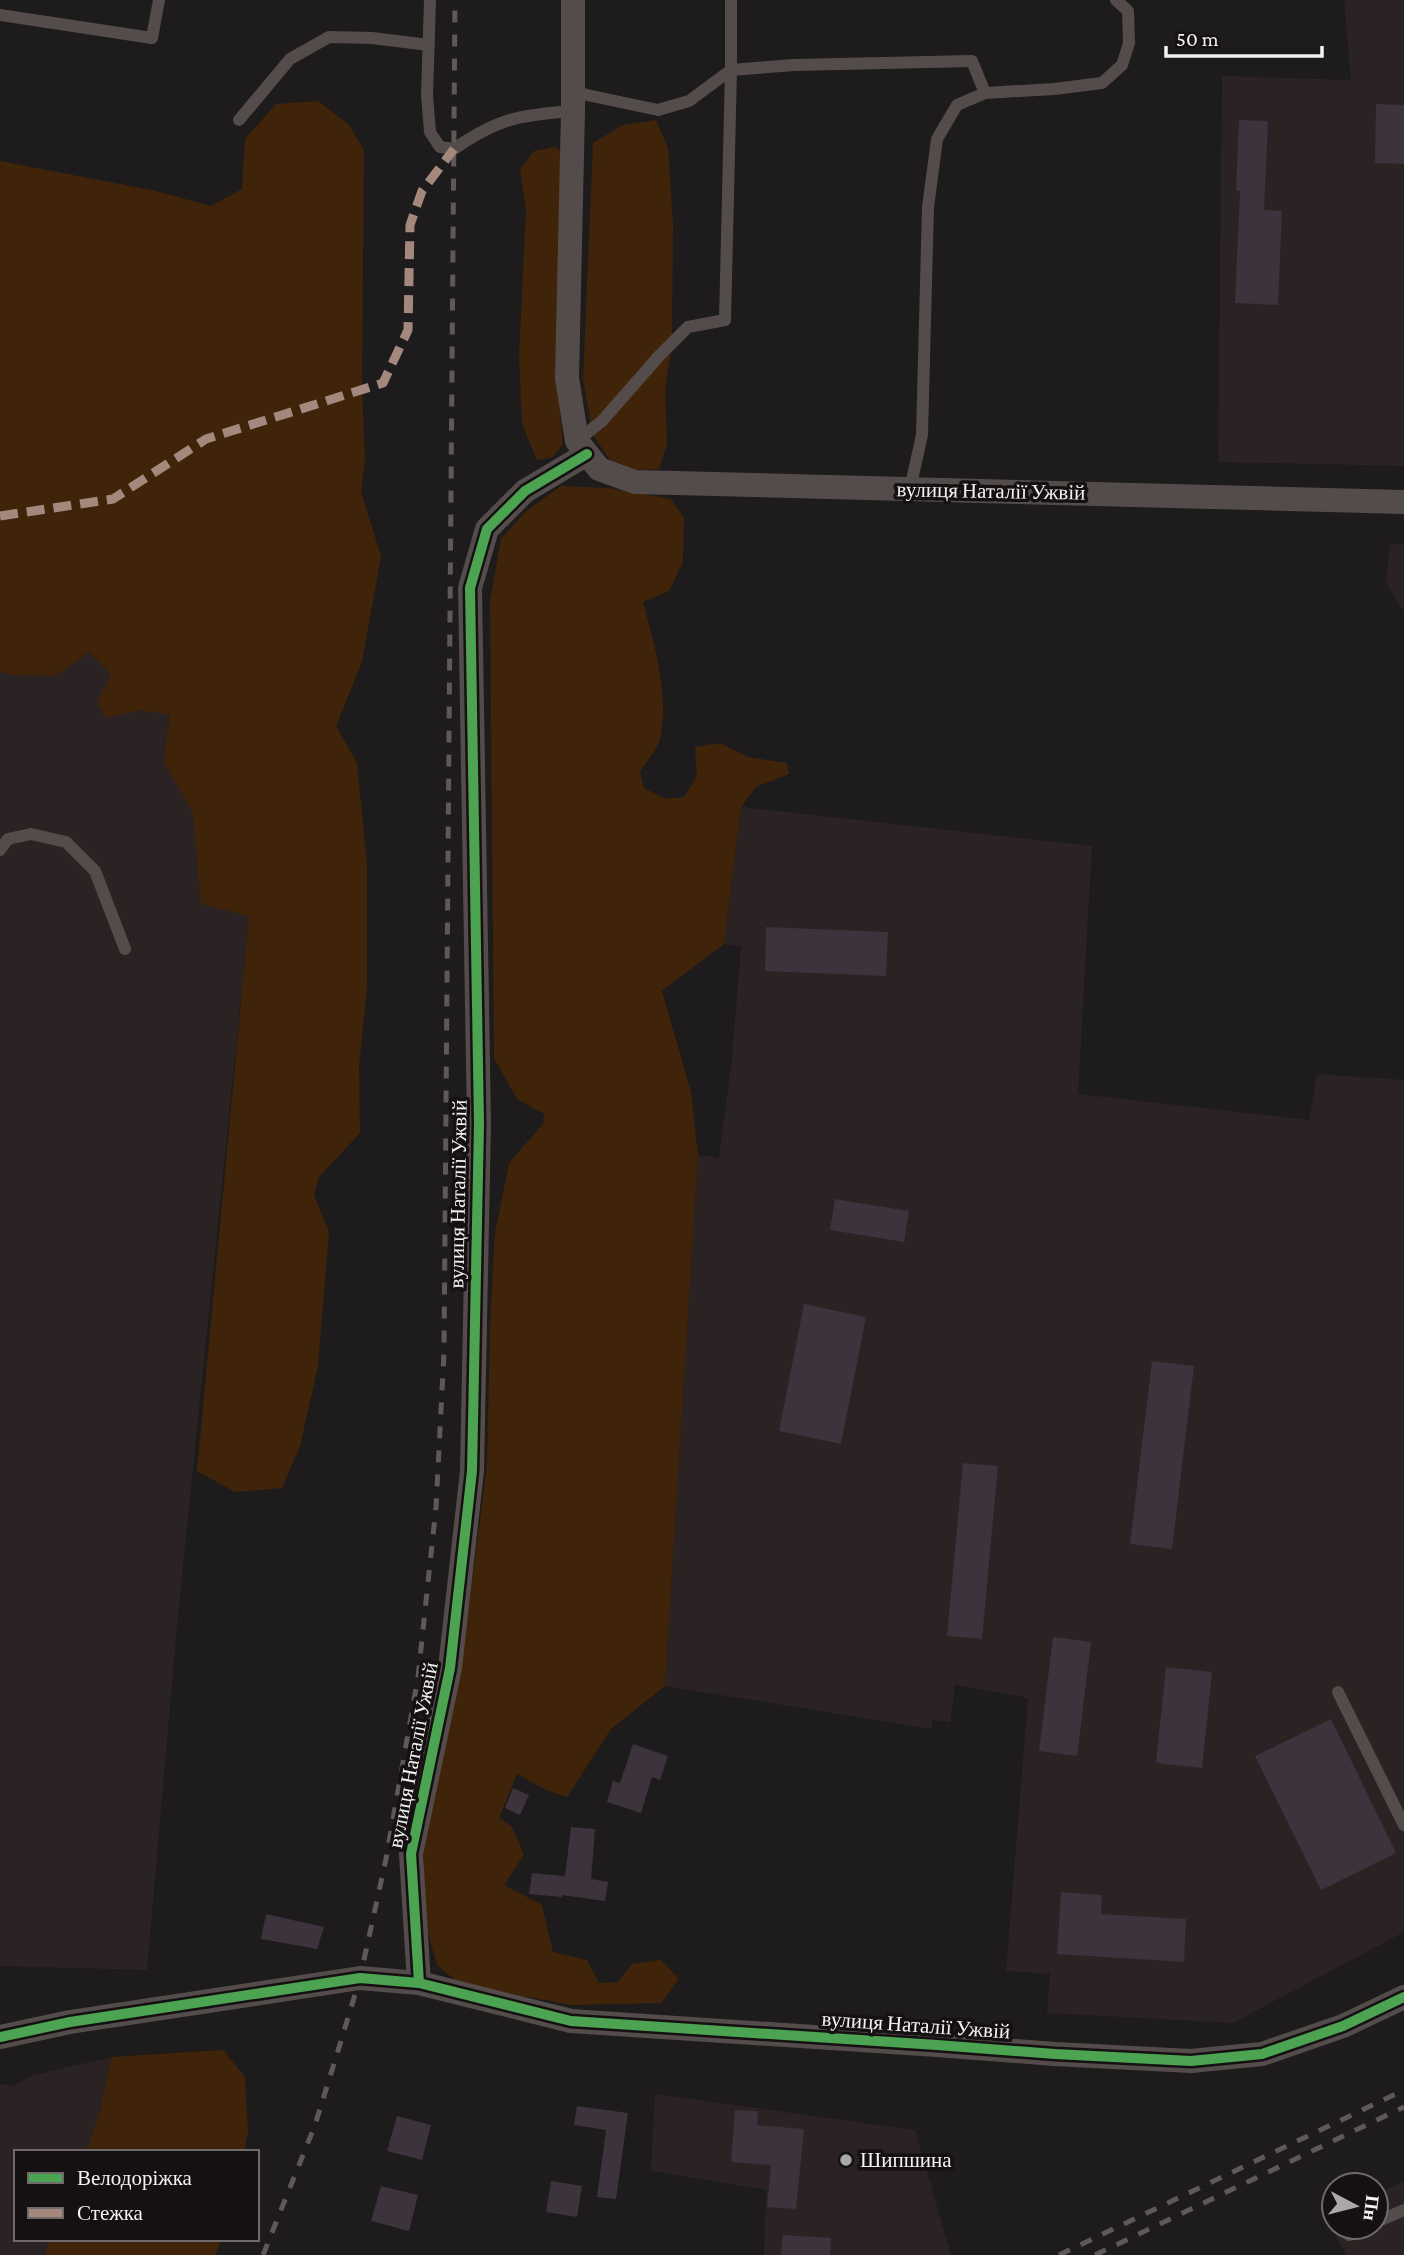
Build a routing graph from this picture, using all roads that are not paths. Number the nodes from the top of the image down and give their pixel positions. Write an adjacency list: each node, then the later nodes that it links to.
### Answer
1 (159, 0): 6 (lane)
2 (430, 0): 7 (lane)
3 (573, 0): 10 (street)
4 (731, 0): 8 (lane)
5 (1116, 0): 9 (lane)
6 (0, 15)
7 (429, 45): 10 (lane); 11 (lane)
8 (731, 70): 9 (lane); 10 (lane); 12 (lane)
9 (985, 93): 13 (lane)
10 (573, 102): 12 (street)
11 (239, 120)
12 (582, 447): 13 (street, вулиця Наталії Ужвій); 19 (street, вулиця Наталії Ужвій)
13 (911, 489): 14 (street, вулиця Наталії Ужвій)
14 (1404, 502)
15 (0, 850): 16 (lane)
16 (125, 949)
17 (1338, 1692): 18 (lane)
18 (1404, 1825)
19 (419, 1983): 20 (street, вулиця Наталії Ужвій); 21 (street, вулиця Наталії Ужвій)
20 (1404, 1997)
21 (0, 2037)

